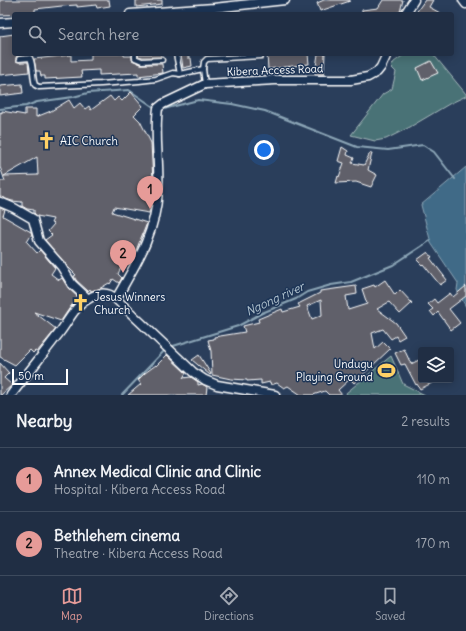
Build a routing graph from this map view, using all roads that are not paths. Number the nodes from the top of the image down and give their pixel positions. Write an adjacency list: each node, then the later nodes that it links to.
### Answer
1 (284, 0): 5 (street)
2 (414, 0): 6 (street)
3 (463, 0): 4 (street)
4 (466, 4)
5 (158, 12)
6 (406, 12)
7 (12, 22): 8 (street)
8 (0, 23)
9 (135, 56): 14 (lane)
10 (176, 56): 16 (lane)
11 (261, 56): 15 (lane)
12 (386, 56): 17 (street, Kibera Access Road)
13 (19, 59): 16 (lane)
14 (162, 60)
15 (202, 69): 16 (lane); 17 (lane)
16 (180, 74)
17 (205, 84): 20 (street, Kibera Access Road)
18 (0, 202): 19 (street)
19 (88, 299): 20 (street); 21 (street)
20 (116, 299): 22 (street)
21 (11, 395)
22 (275, 395)

